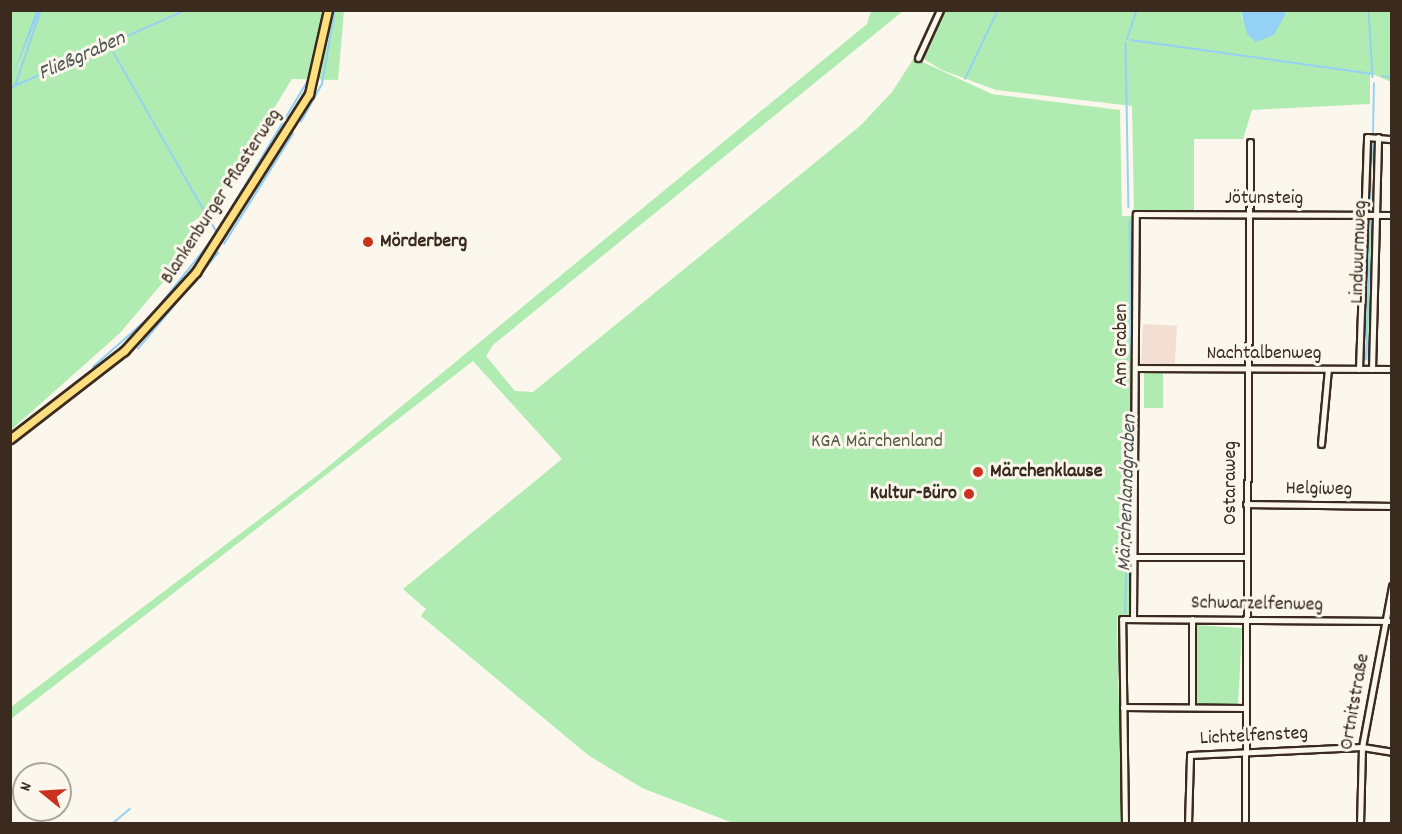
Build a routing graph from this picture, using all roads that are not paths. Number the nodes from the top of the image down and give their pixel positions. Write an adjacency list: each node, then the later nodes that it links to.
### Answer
1 (328, 10): 18 (main road, Blankenburger Pflasterweg)
2 (940, 10): 3 (street)
3 (918, 58)
4 (1378, 137): 5 (street); 9 (street, Lindwurmweg); 10 (street, Lindwurmweg)
5 (1392, 139)
6 (1250, 142): 8 (street, Ostaraweg)
7 (1136, 214): 8 (street, Jötunsteig); 12 (street, Am Graben)
8 (1247, 214): 9 (street, Jötunsteig); 13 (street, Ostaraweg)
9 (1364, 215): 10 (street, Jötunsteig); 15 (street, Lindwurmweg)
10 (1376, 215): 11 (street, Jötunsteig); 16 (street, Lindwurmweg)
11 (1392, 215)
12 (1137, 368): 13 (street, Nachtalbenweg); 22 (street, Am Graben)
13 (1246, 369): 14 (street, Nachtalbenweg); 20 (street, Ostaraweg)
14 (1328, 369): 15 (street, Nachtalbenweg); 19 (street)
15 (1359, 369): 16 (street, Nachtalbenweg)
16 (1372, 369): 17 (street, Nachtalbenweg)
17 (1392, 369)
18 (10, 439)
19 (1321, 444)
20 (1246, 504): 21 (street, Helgiweg); 23 (street, Ostaraweg)
21 (1392, 506)
22 (1135, 557): 23 (street); 25 (street, Am Graben)
23 (1246, 557): 27 (street, Ostaraweg)
24 (1392, 586): 28 (street, Ortnitstraße)
25 (1133, 619): 26 (street, Schwarzelfenweg); 29 (street, Schwarzelfenweg)
26 (1192, 619): 27 (street, Schwarzelfenweg); 30 (street)
27 (1246, 620): 28 (street, Schwarzelfenweg); 31 (street, Ostaraweg)
28 (1388, 621): 32 (street, Ortnitstraße)
29 (1123, 707): 30 (street); 35 (street)
30 (1192, 707): 31 (street)
31 (1245, 708): 33 (street, Ostaraweg)
32 (1362, 747): 33 (street, Lichtelfensteg); 34 (street, Lichtelfensteg); 38 (street, Ortnitstraße)
33 (1245, 752): 36 (street, Lichtelfensteg); 37 (street, Ostaraweg)
34 (1392, 752)
35 (1125, 824)
36 (1188, 824)
37 (1245, 824)
38 (1360, 824)

